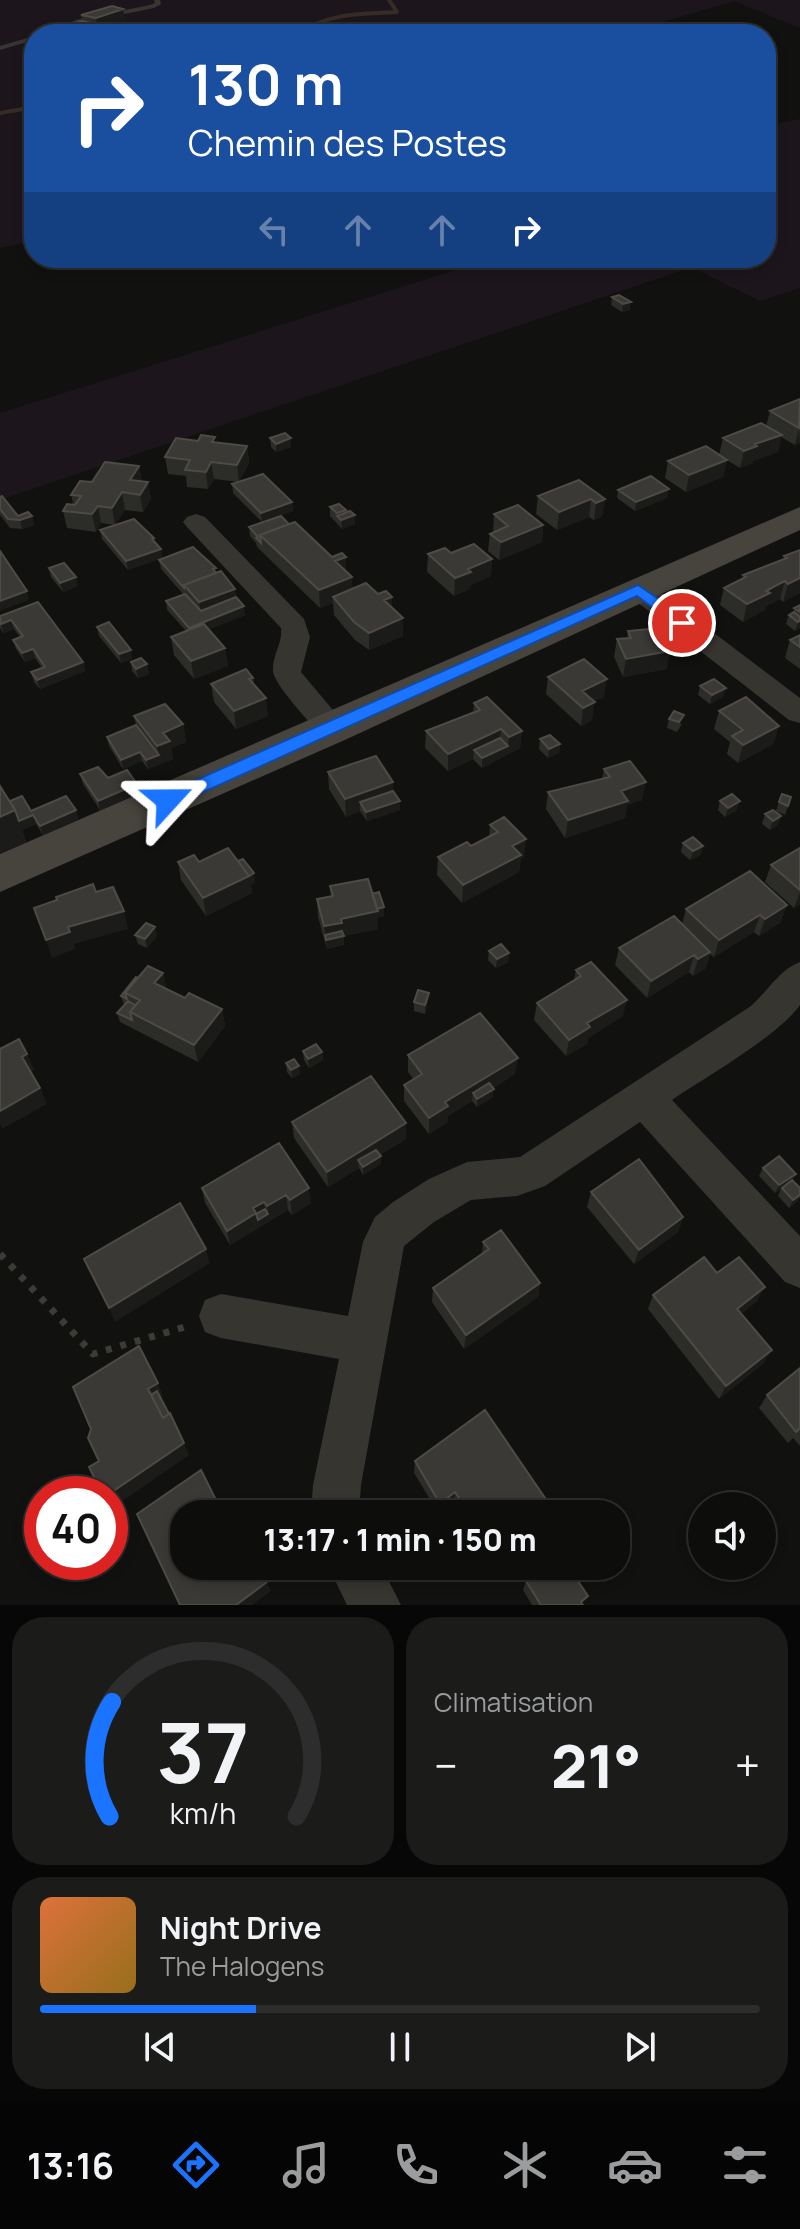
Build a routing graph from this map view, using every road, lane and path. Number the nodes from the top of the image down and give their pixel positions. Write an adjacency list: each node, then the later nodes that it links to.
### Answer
1 (157, 0): 2 (lane)
2 (70, 24)
3 (24, 41): 4 (lane)
4 (0, 48)
5 (800, 517): 7 (street)
6 (196, 522): 9 (street)
7 (638, 589): 8 (street); 9 (street)
8 (800, 713)
9 (332, 729): 10 (street)
10 (0, 874)
11 (800, 977): 12 (street)
12 (644, 1098): 14 (street); 16 (street)
13 (0, 1254): 15 (path)
14 (800, 1267)
15 (221, 1316): 16 (street)
16 (364, 1341): 17 (street)
17 (336, 1500)
18 (361, 1580): 19 (street)
19 (375, 1605)

